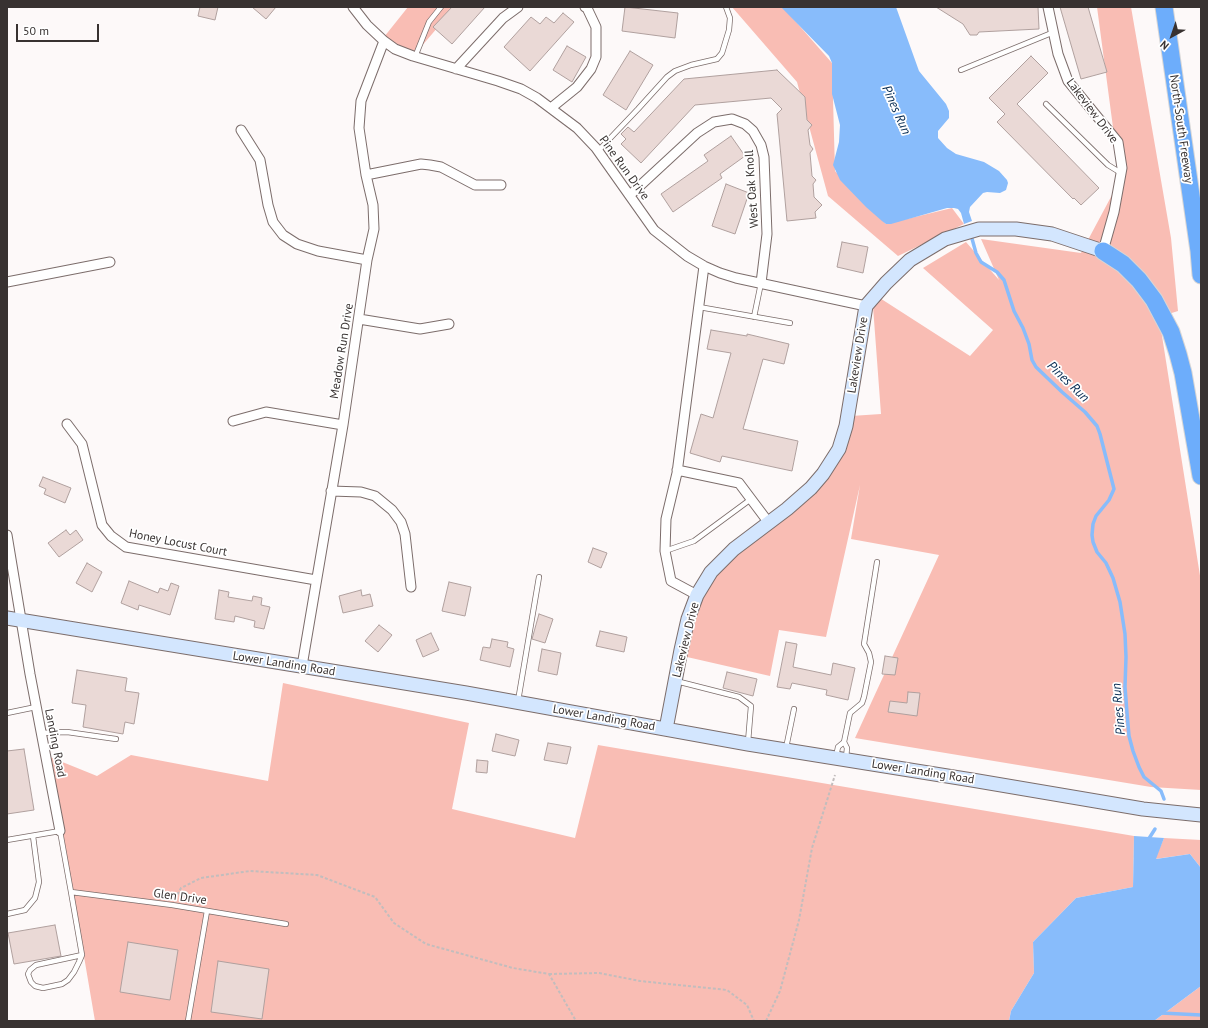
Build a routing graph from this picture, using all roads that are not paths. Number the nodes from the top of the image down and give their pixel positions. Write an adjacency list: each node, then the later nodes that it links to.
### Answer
1 (353, 7): 9 (street, Pine Run Drive)
2 (441, 7): 10 (lane)
3 (518, 7): 11 (street)
4 (585, 7): 14 (street)
5 (726, 7): 16 (lane)
6 (1048, 7): 8 (street, Lakeview Drive)
7 (1164, 7): 25 (highway, North-South Freeway)
8 (1054, 32): 12 (lane); 17 (street, Lakeview Drive)
9 (384, 41): 10 (street, Pine Run Drive); 18 (street, Meadow Run Drive)
10 (415, 57): 11 (street, Pine Run Drive)
11 (456, 69): 14 (street, Pine Run Drive)
12 (961, 70)
13 (1046, 104): 17 (lane)
14 (551, 108): 16 (street, Pine Run Drive)
15 (241, 130): 22 (street)
16 (598, 151): 20 (street, Pine Run Drive)
17 (1121, 173): 21 (street, Lakeview Drive)
18 (366, 175): 19 (street); 22 (street, Meadow Run Drive)
19 (501, 185)
20 (630, 195): 24 (street, Pine Run Drive); 27 (street, West Oak Knoll)
21 (1103, 251): 28 (main road, Lakeview Drive); 38 (highway)
22 (367, 260): 31 (street, Meadow Run Drive)
23 (110, 262): 26 (street)
24 (704, 266): 27 (street, Pine Run Drive); 29 (street)
25 (1201, 275)
26 (7, 282)
27 (761, 283): 28 (street, Pine Run Drive); 30 (lane)
28 (866, 306): 41 (main road, Lakeview Drive)
29 (699, 307): 30 (lane); 37 (street)
30 (754, 317): 32 (lane)
31 (359, 319): 33 (street); 36 (street, Meadow Run Drive)
32 (790, 323)
33 (449, 324)
34 (233, 421): 36 (street)
35 (67, 424): 46 (street, Honey Locust Court)
36 (343, 425): 39 (street, Meadow Run Drive)
37 (677, 470): 40 (street); 43 (street)
38 (1201, 476)
39 (331, 491): 46 (street, Meadow Run Drive); 47 (street)
40 (751, 499): 41 (street); 43 (lane)
41 (769, 523): 48 (main road, Lakeview Drive)
42 (7, 535): 50 (street, Landing Road)
43 (665, 551): 48 (street)
44 (878, 562): 60 (lane)
45 (539, 577): 53 (lane)
46 (316, 580): 51 (street, Meadow Run Drive)
47 (411, 587)
48 (697, 595): 52 (main road, Lakeview Drive)
49 (7, 618): 50 (main road, Lower Landing Road)
50 (21, 621): 51 (main road, Lower Landing Road); 54 (street, Landing Road)
51 (302, 666): 53 (main road, Lower Landing Road)
52 (675, 681): 57 (main road, Lakeview Drive); 61 (lane)
53 (518, 702): 57 (main road, Lower Landing Road)
54 (36, 707): 56 (lane); 58 (street, Landing Road)
55 (794, 709): 62 (lane)
56 (7, 713)
57 (666, 729): 61 (main road, Lower Landing Road)
58 (41, 733): 59 (lane); 65 (street, Landing Road)
59 (116, 739)
60 (844, 742): 63 (lane); 63 (lane)
61 (748, 744): 62 (main road, Lower Landing Road)
62 (786, 750): 63 (main road, Lower Landing Road)
63 (840, 759): 64 (main road, Lower Landing Road)
64 (1201, 815)
65 (60, 831): 66 (lane); 68 (lane, Landing Road)
66 (33, 836): 67 (lane); 70 (lane)
67 (7, 840)
68 (71, 892): 69 (lane, Glen Drive); 72 (lane, Landing Road)
69 (207, 911): 71 (lane, Glen Drive); 73 (lane)
70 (7, 914)
71 (286, 924)
72 (82, 956): 72 (lane)
73 (188, 1021)

